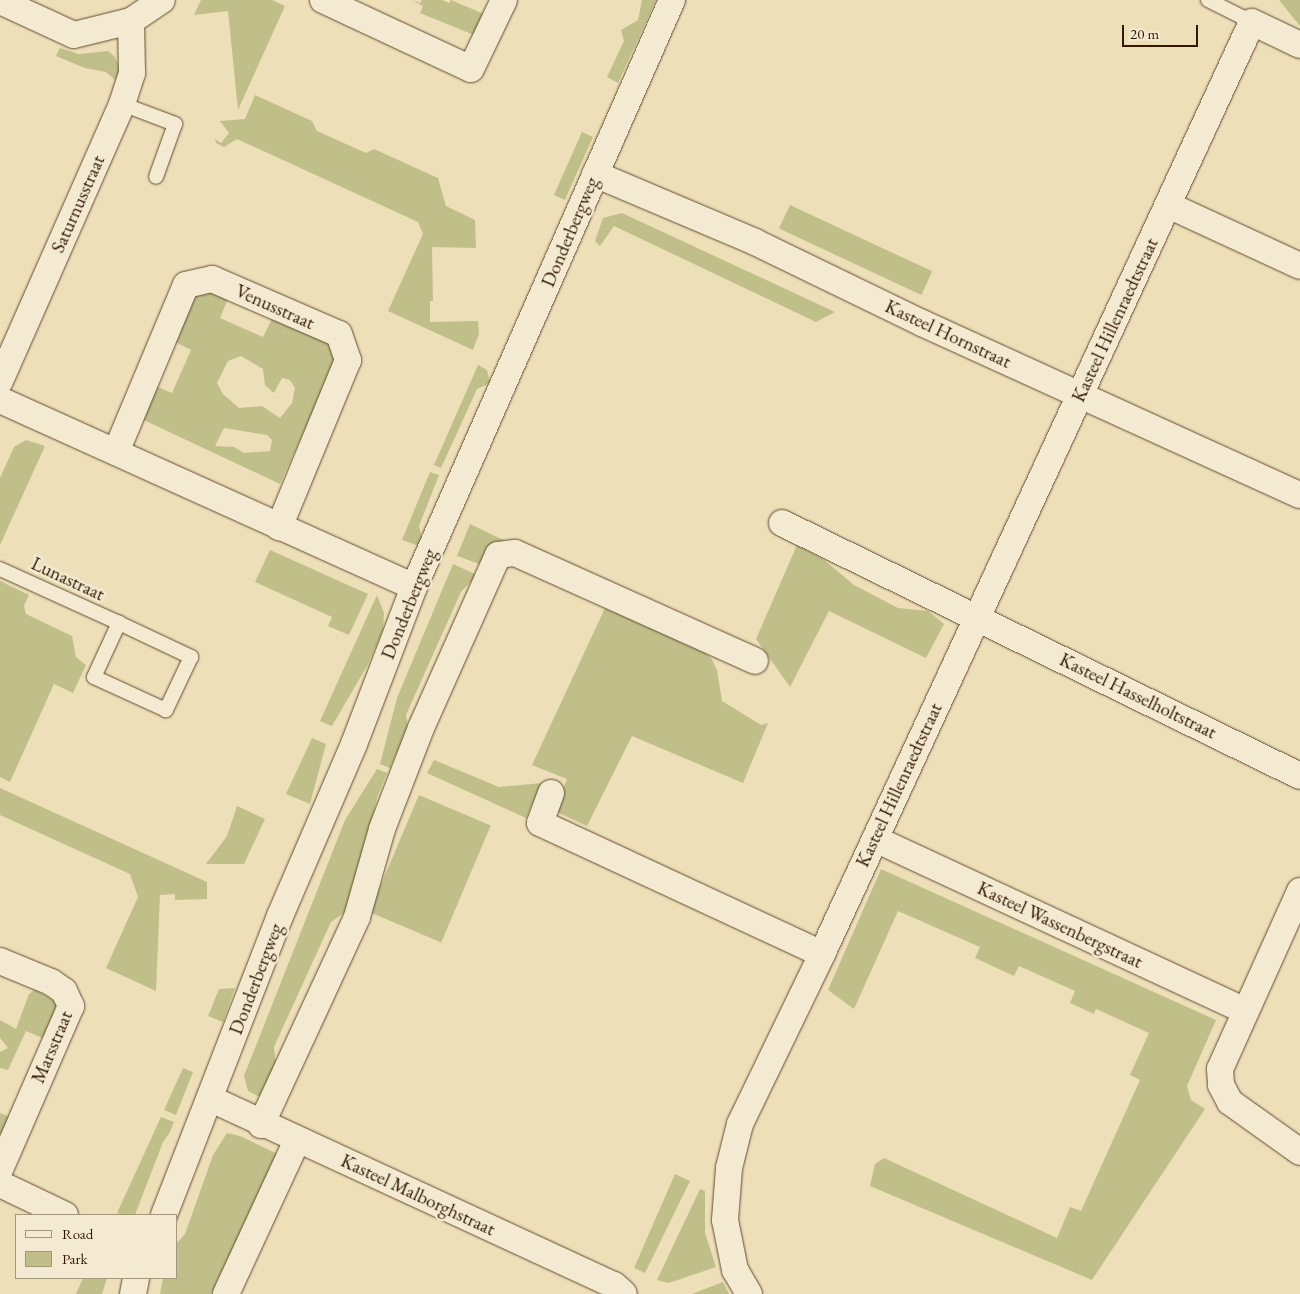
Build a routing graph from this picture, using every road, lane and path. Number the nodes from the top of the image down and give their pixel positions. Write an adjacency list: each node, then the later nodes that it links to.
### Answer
1 (162, 0): 7 (street)
2 (322, 0): 3 (street)
3 (504, 0)
4 (672, 0): 11 (street, Donderbergweg)
5 (1208, 0): 8 (lane)
6 (0, 1): 7 (street)
7 (131, 21): 10 (street, Saturnusstraat)
8 (1252, 22): 9 (street); 13 (street, Kasteel Hillenraedtstraat)
9 (1300, 45)
10 (122, 104): 12 (lane); 15 (street, Saturnusstraat)
11 (595, 174): 16 (street, Kasteel Hornstraat); 23 (street, Donderbergweg)
12 (156, 177)
13 (1168, 205): 14 (street); 16 (street, Kasteel Hillenraedtstraat)
14 (1300, 266)
15 (0, 382)
16 (1081, 395): 19 (street, Kasteel Hornstraat); 24 (street, Kasteel Hillenraedtstraat)
17 (0, 400): 18 (street)
18 (116, 452): 21 (street); 21 (street, Venusstraat)
19 (1300, 495)
20 (782, 523): 24 (street)
21 (279, 527): 23 (street)
22 (0, 568): 25 (lane, Lunastraat)
23 (414, 587): 34 (street, Donderbergweg)
24 (976, 617): 27 (street, Kasteel Hasselholtstraat); 29 (street, Kasteel Hillenraedtstraat)
25 (120, 624): 25 (lane, Lunastraat)
26 (755, 661): 35 (street)
27 (1300, 776)
28 (551, 794): 31 (street)
29 (875, 839): 31 (street, Kasteel Hillenraedtstraat); 33 (street, Kasteel Wassenbergstraat)
30 (1300, 891): 33 (street)
31 (822, 954): 46 (street, Kasteel Hillenraedtstraat)
32 (0, 961): 38 (street, Marsstraat)
33 (1245, 1011): 37 (street)
34 (211, 1099): 35 (street, Kasteel Malborghstraat); 41 (street, Donderbergweg)
35 (261, 1125): 36 (street, Kasteel Malborghstraat)
36 (297, 1140): 44 (street); 45 (street, Kasteel Malborghstraat)
37 (1300, 1152)
38 (0, 1169)
39 (0, 1184): 40 (street)
40 (63, 1214)
41 (164, 1214)
42 (136, 1279): 43 (street)
43 (132, 1294)
44 (226, 1294)
45 (624, 1294)
46 (749, 1294)

